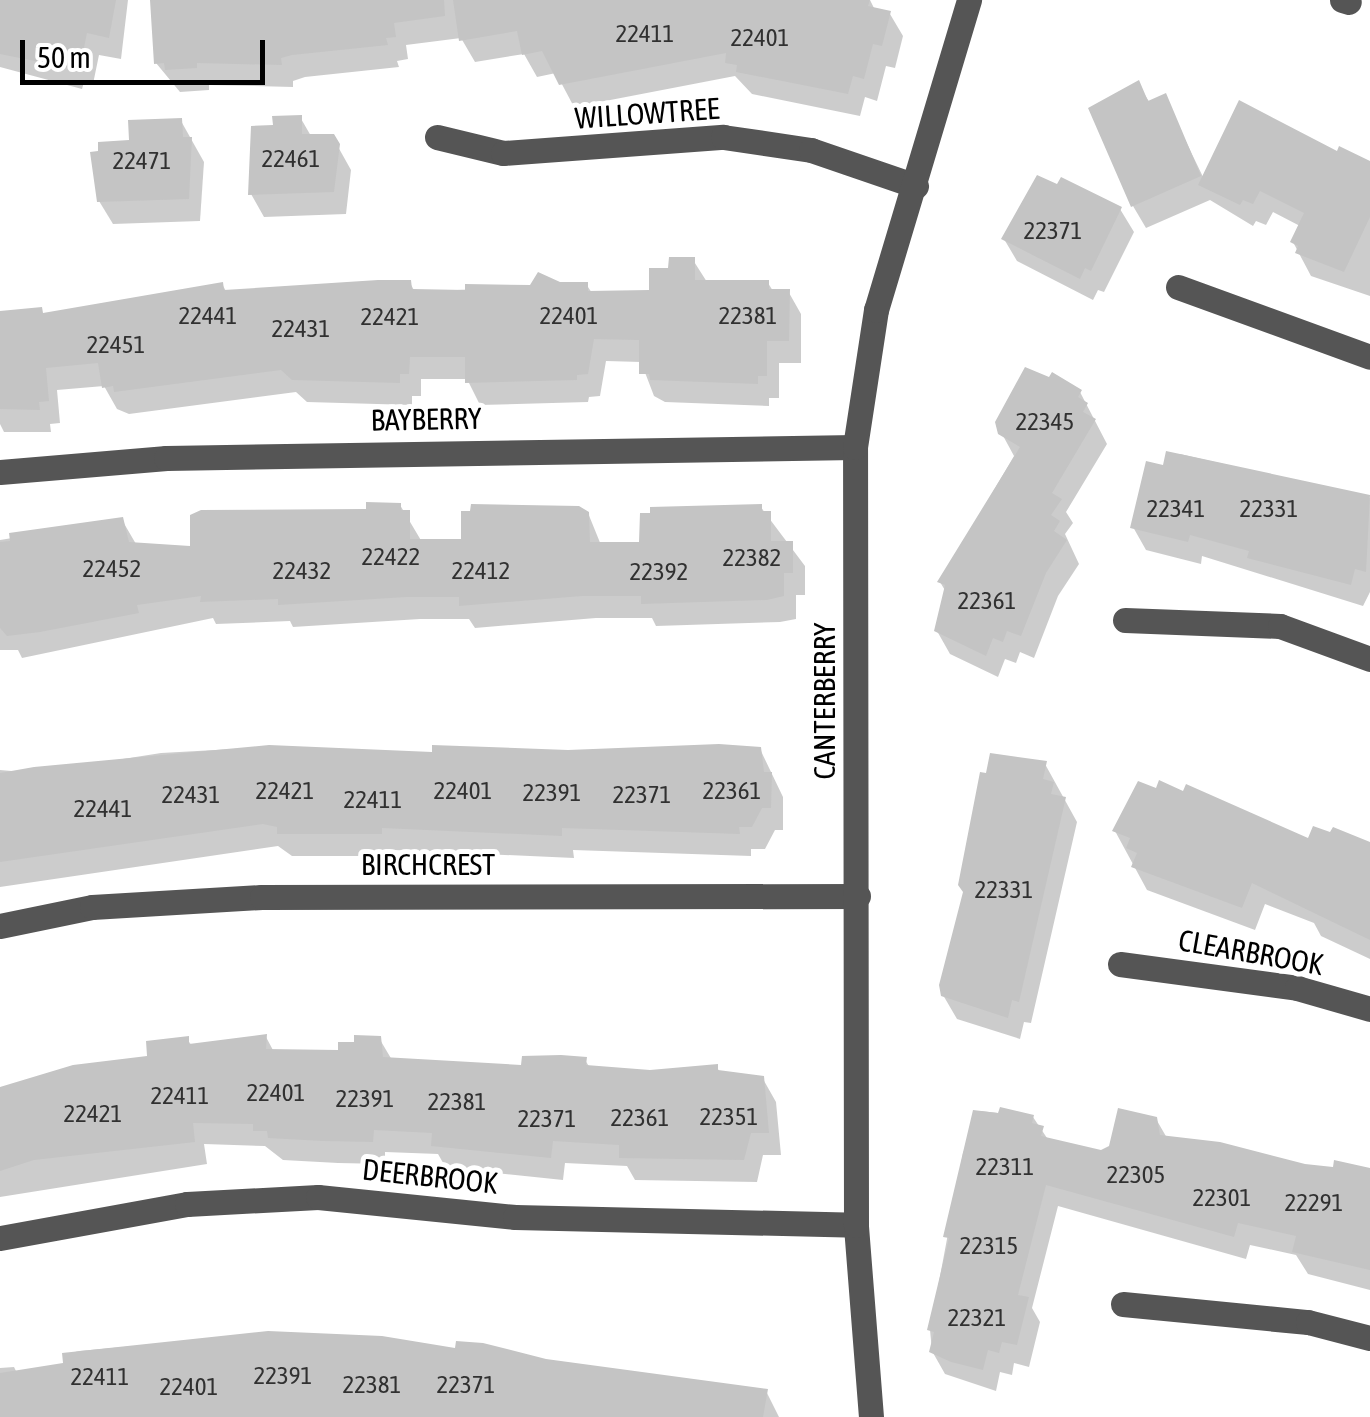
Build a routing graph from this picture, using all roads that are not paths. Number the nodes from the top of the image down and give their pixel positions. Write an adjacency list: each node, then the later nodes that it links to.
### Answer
1 (969, 0): 3 (street, CANTERBERRY)
2 (437, 137): 3 (street, WILLOWTREE)
3 (916, 186): 6 (street, CANTERBERRY)
4 (1178, 287): 5 (street)
5 (1370, 357)
6 (855, 447): 7 (street, BAYBERRY); 10 (street, CANTERBERRY)
7 (0, 472)
8 (1125, 620): 9 (street)
9 (1370, 660)
10 (858, 896): 11 (street, BIRCHCREST); 14 (street, CANTERBERRY)
11 (0, 926)
12 (1120, 964): 13 (street, CLEARBROOK)
13 (1370, 1010)
14 (856, 1226): 15 (street, DEERBROOK); 18 (street, CANTERBERRY)
15 (0, 1238)
16 (1122, 1304): 17 (street)
17 (1370, 1338)
18 (871, 1417)

